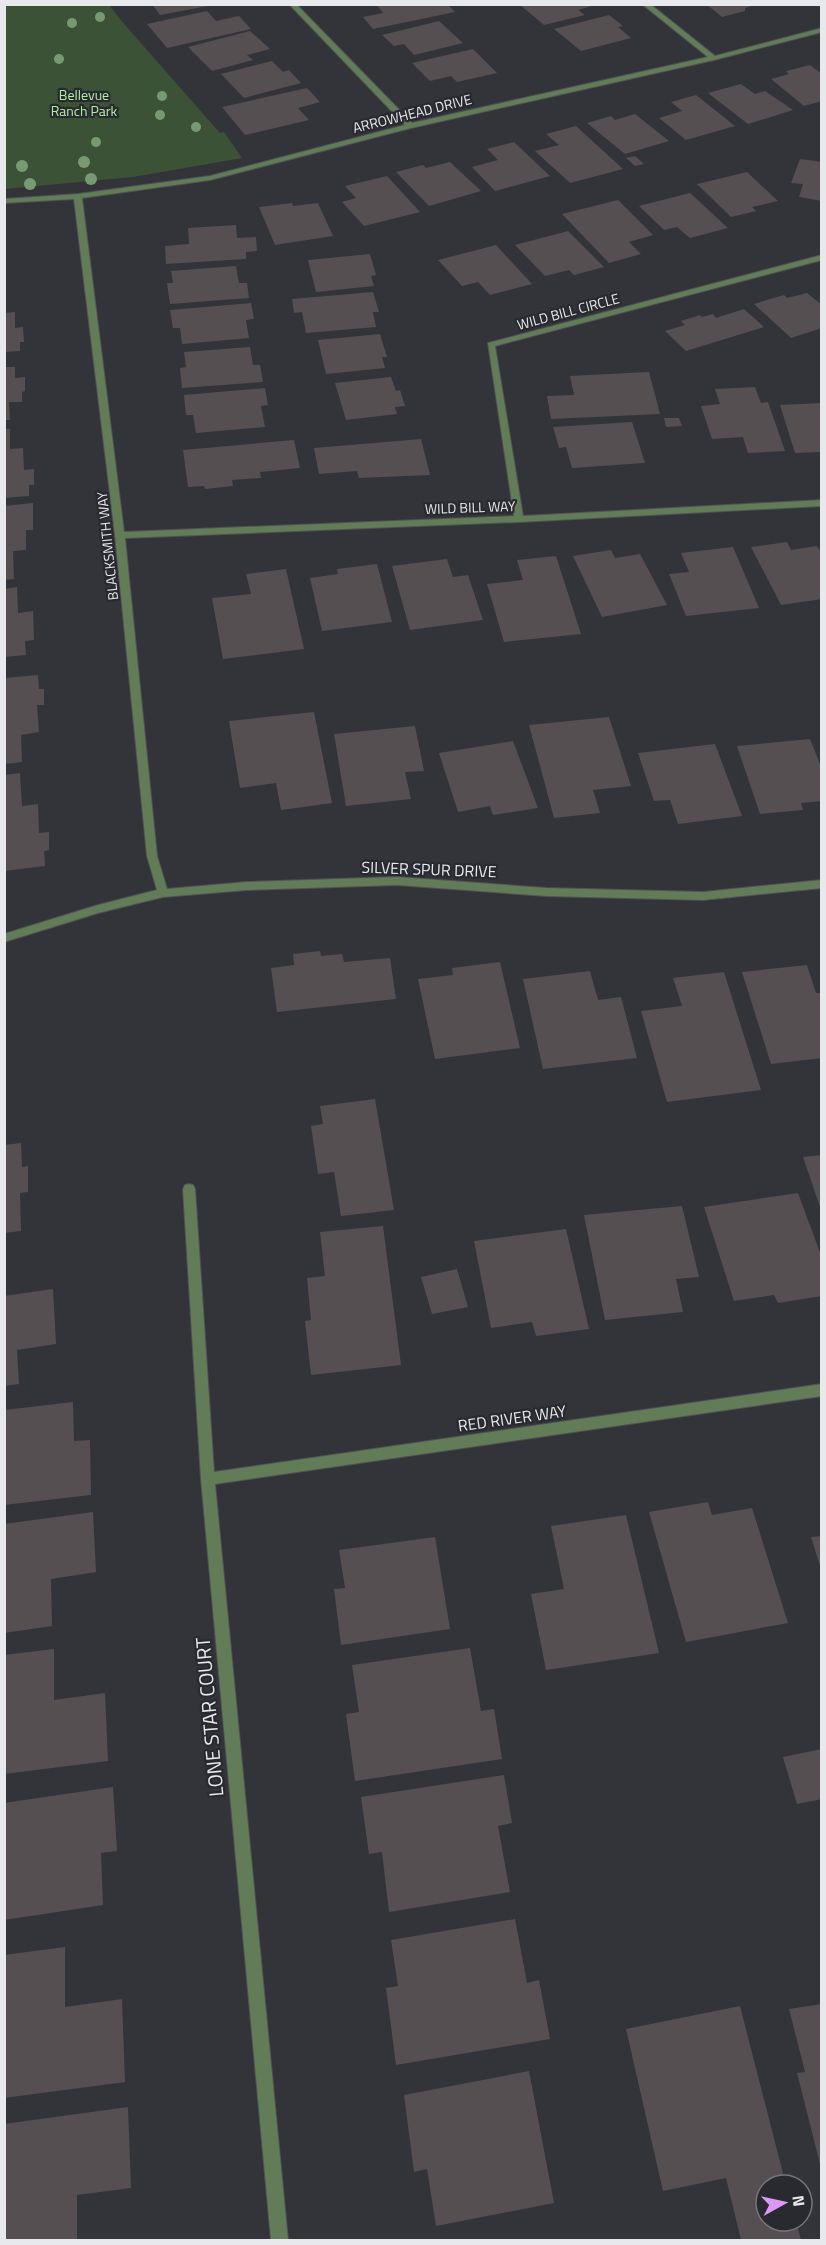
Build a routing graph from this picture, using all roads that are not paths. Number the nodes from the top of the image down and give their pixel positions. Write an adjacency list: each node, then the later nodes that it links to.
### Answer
1 (292, 4): 5 (street)
2 (645, 4): 4 (street)
3 (822, 30): 4 (street, ARROWHEAD DRIVE)
4 (714, 58): 5 (street, ARROWHEAD DRIVE)
5 (410, 126): 6 (street, ARROWHEAD DRIVE)
6 (78, 196): 7 (street, ARROWHEAD DRIVE); 11 (street, BLACKSMITH WAY)
7 (4, 201)
8 (822, 257): 10 (street, WILD BILL CIRCLE)
9 (822, 503): 10 (street, WILD BILL WAY)
10 (519, 519): 11 (street, WILD BILL WAY)
11 (120, 535): 13 (street, BLACKSMITH WAY)
12 (822, 884): 13 (street, SILVER SPUR DRIVE)
13 (164, 893): 14 (street, SILVER SPUR DRIVE)
14 (4, 938)
15 (189, 1189): 17 (street, LONE STAR COURT)
16 (822, 1390): 17 (street, RED RIVER WAY)
17 (208, 1479): 18 (street, LONE STAR COURT)
18 (280, 2241)

